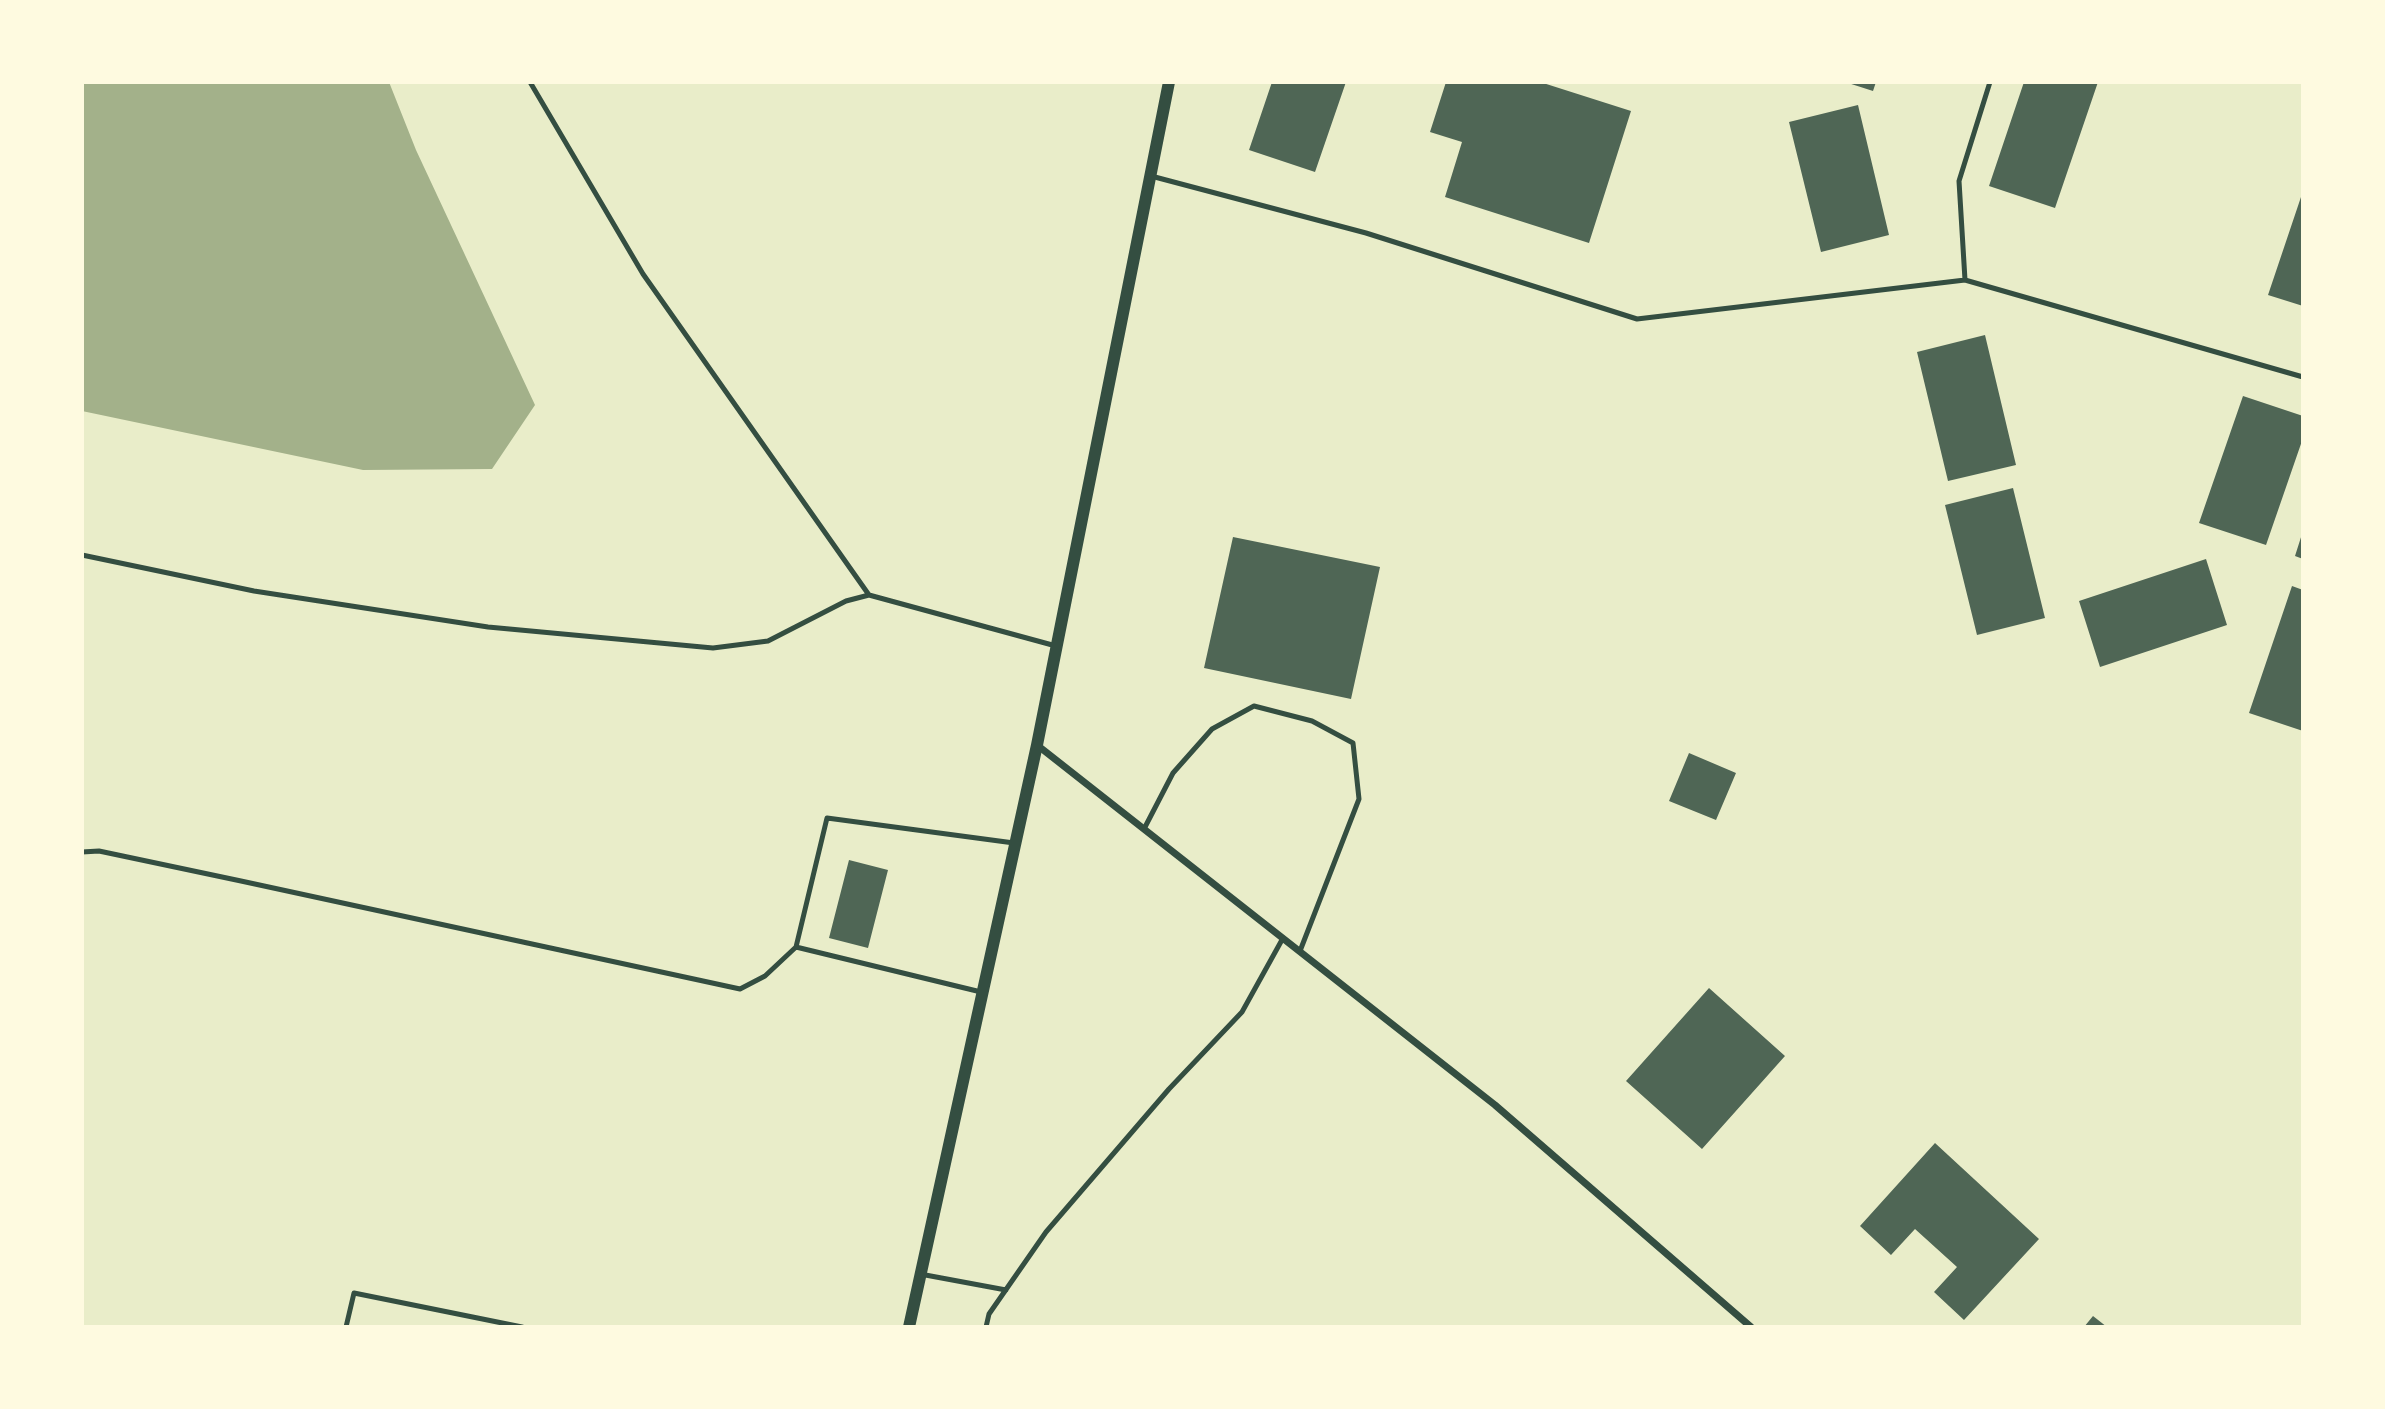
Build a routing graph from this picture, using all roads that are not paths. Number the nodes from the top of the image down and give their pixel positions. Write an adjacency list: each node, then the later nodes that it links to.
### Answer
1 (530, 82): 8 (lane)
2 (1169, 82): 4 (street)
3 (1990, 82): 5 (lane)
4 (1151, 176): 5 (lane); 9 (street)
5 (1965, 280): 6 (lane)
6 (2303, 377)
7 (82, 555): 8 (lane)
8 (869, 595): 9 (lane)
9 (1056, 646): 10 (street)
10 (1037, 745): 11 (street); 12 (street)
11 (1144, 829): 14 (street); 16 (lane)
12 (1015, 843): 15 (lane); 17 (street)
13 (82, 852): 15 (lane)
14 (1283, 938): 16 (street); 19 (lane)
15 (796, 947): 17 (lane)
16 (1300, 951): 24 (street)
17 (981, 992): 18 (street)
18 (920, 1274): 19 (lane); 22 (street)
19 (1006, 1290): 23 (lane)
20 (346, 1327): 21 (lane)
21 (522, 1327)
22 (909, 1327)
23 (986, 1327)
24 (1751, 1327)

